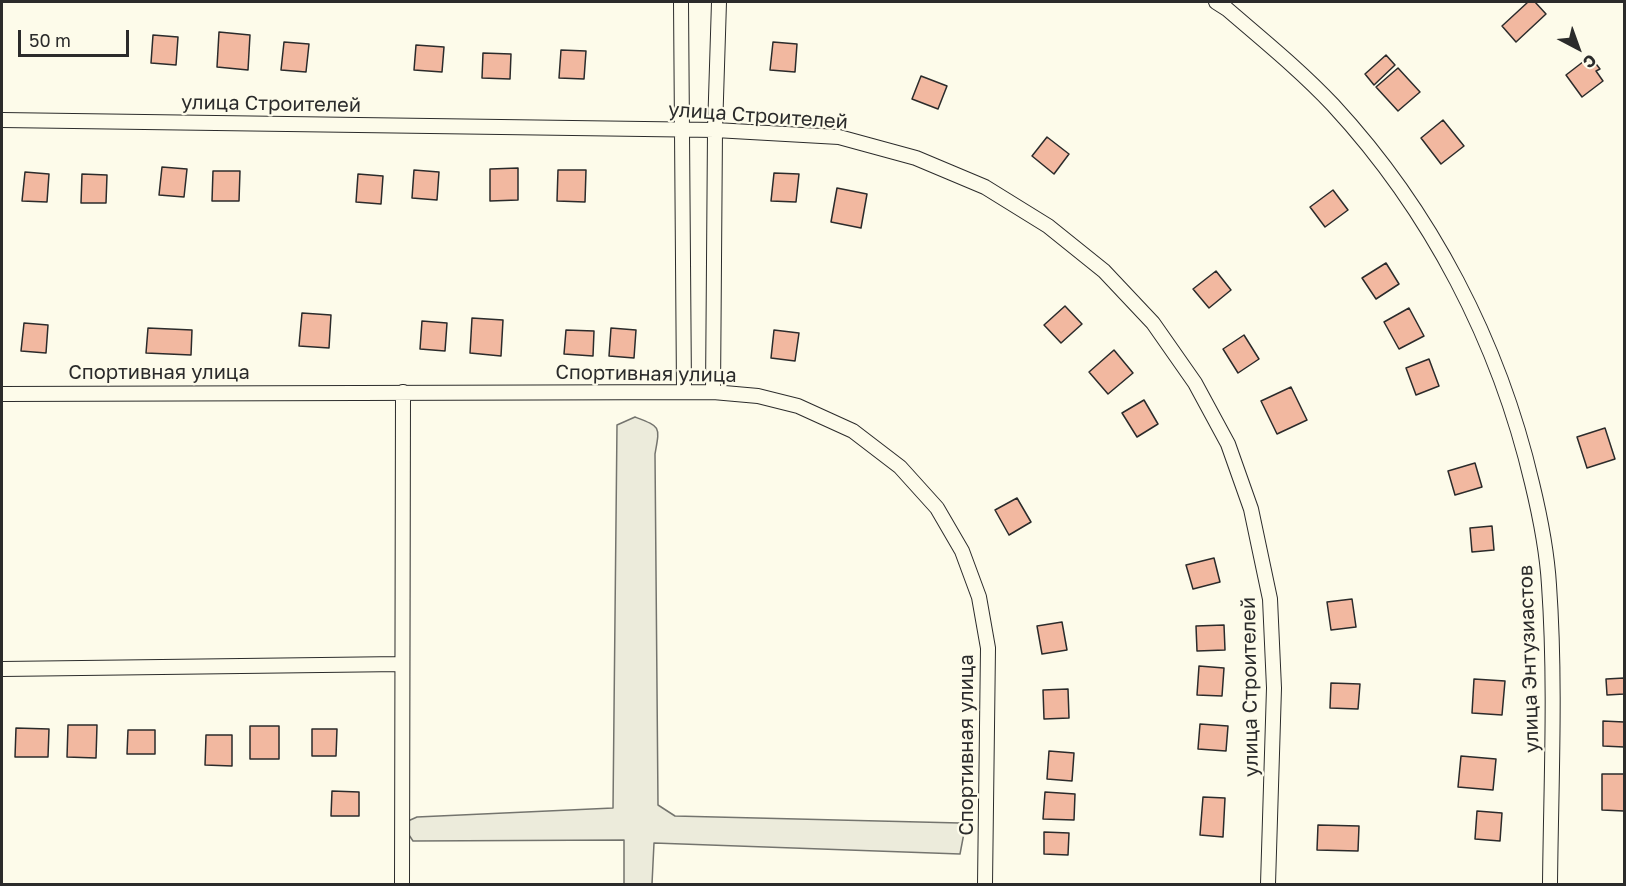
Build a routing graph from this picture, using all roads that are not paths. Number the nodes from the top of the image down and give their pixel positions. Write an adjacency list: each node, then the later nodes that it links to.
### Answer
1 (681, 2): 5 (street)
2 (719, 2): 6 (street)
3 (1216, 2): 16 (street, улица Энтузиастов)
4 (2, 120): 5 (street, улица Строителей)
5 (683, 129): 6 (street, улица Строителей); 7 (street)
6 (715, 130): 9 (street); 15 (street, улица Строителей)
7 (684, 391): 8 (street, Спортивная улица); 9 (street, Спортивная улица)
8 (403, 392): 10 (street, Спортивная улица); 11 (street)
9 (713, 392): 14 (street, Спортивная улица)
10 (2, 394)
11 (401, 664): 12 (street); 13 (street)
12 (2, 669)
13 (402, 885)
14 (985, 885)
15 (1268, 885)
16 (1550, 885)

